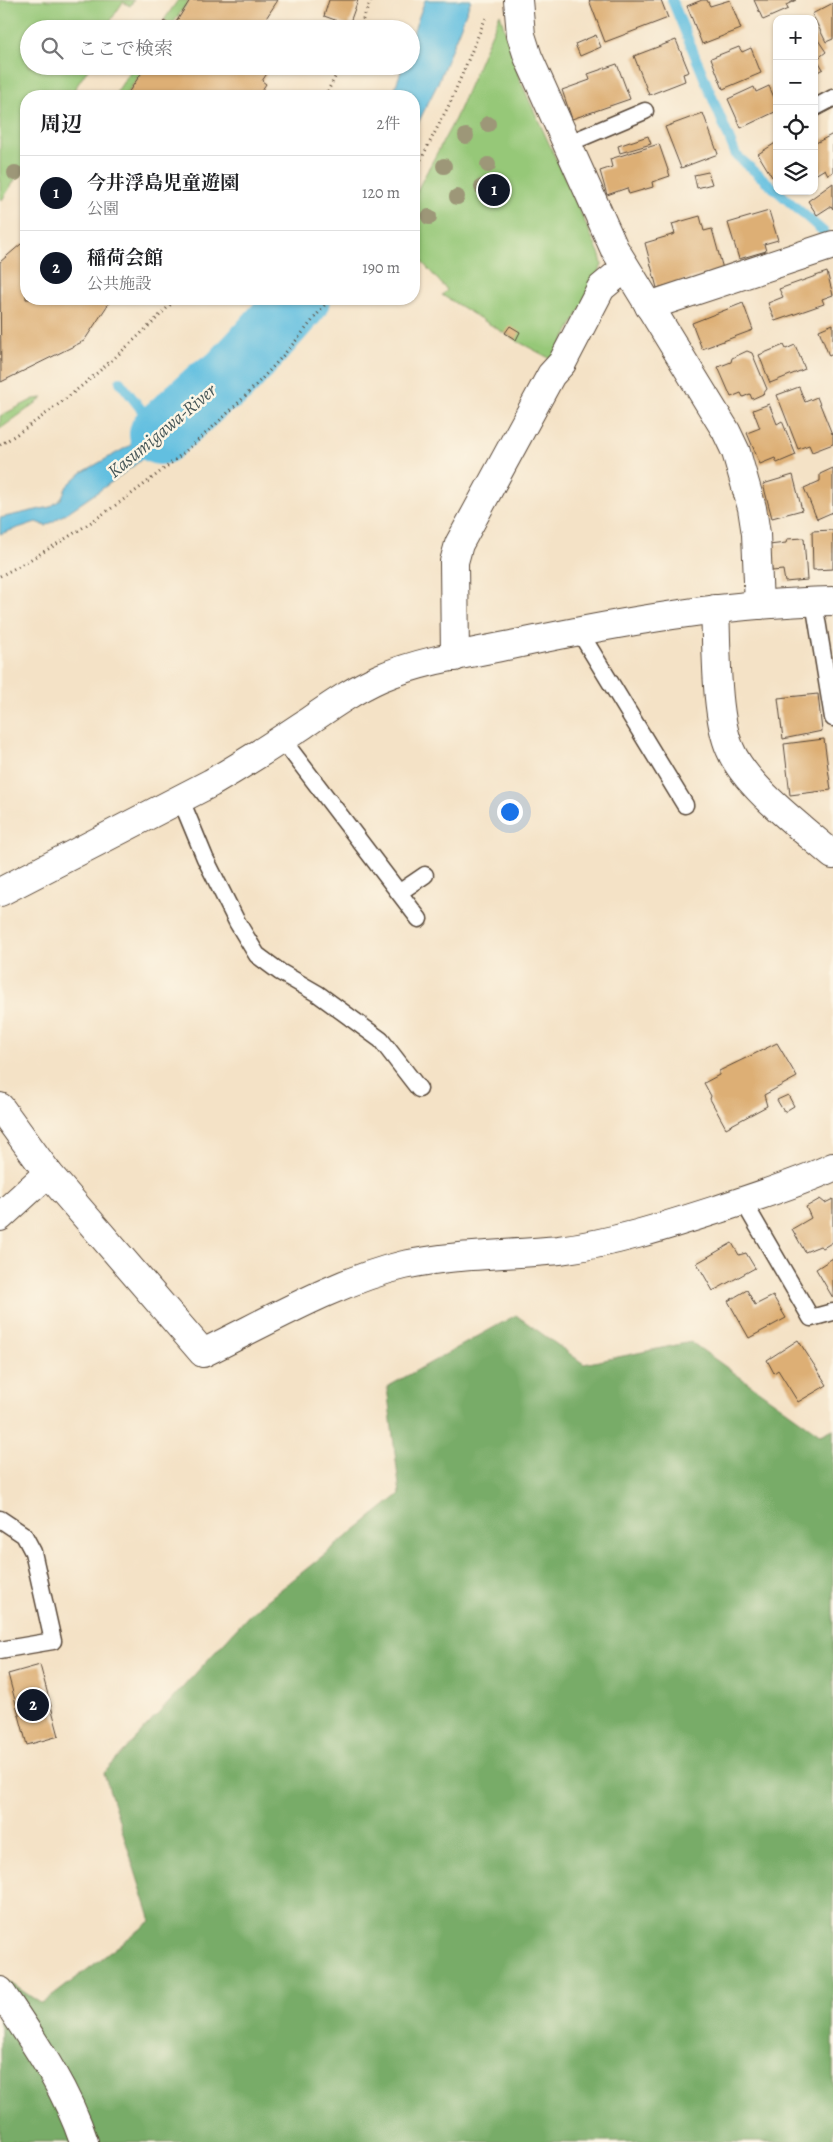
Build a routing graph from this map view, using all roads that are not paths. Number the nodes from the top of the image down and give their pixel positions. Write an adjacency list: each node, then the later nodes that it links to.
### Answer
1 (518, 0): 5 (street)
2 (833, 98): 3 (lane)
3 (818, 106)
4 (646, 111): 5 (lane)
5 (567, 144): 7 (street)
6 (833, 245): 8 (street)
7 (625, 268): 8 (street); 13 (street)
8 (649, 306): 10 (street)
9 (823, 602): 10 (street); 14 (lane)
10 (759, 605): 11 (street)
11 (716, 610): 12 (street); 18 (street)
12 (579, 631): 13 (street); 17 (lane)
13 (455, 656): 15 (street)
14 (833, 718)
15 (282, 738): 16 (street); 21 (lane)
16 (180, 800): 20 (street); 23 (lane)
17 (685, 805)
18 (833, 855)
19 (425, 875): 21 (lane)
20 (0, 892)
21 (400, 892): 22 (lane)
22 (419, 919)
23 (419, 1089)
24 (0, 1107): 26 (street)
25 (833, 1167): 27 (street)
26 (48, 1173): 27 (street); 28 (street)
27 (743, 1201): 29 (lane)
28 (0, 1217)
29 (833, 1312)
30 (0, 1519): 31 (lane)
31 (0, 1650)
32 (0, 1991): 33 (street)
33 (84, 2142)

